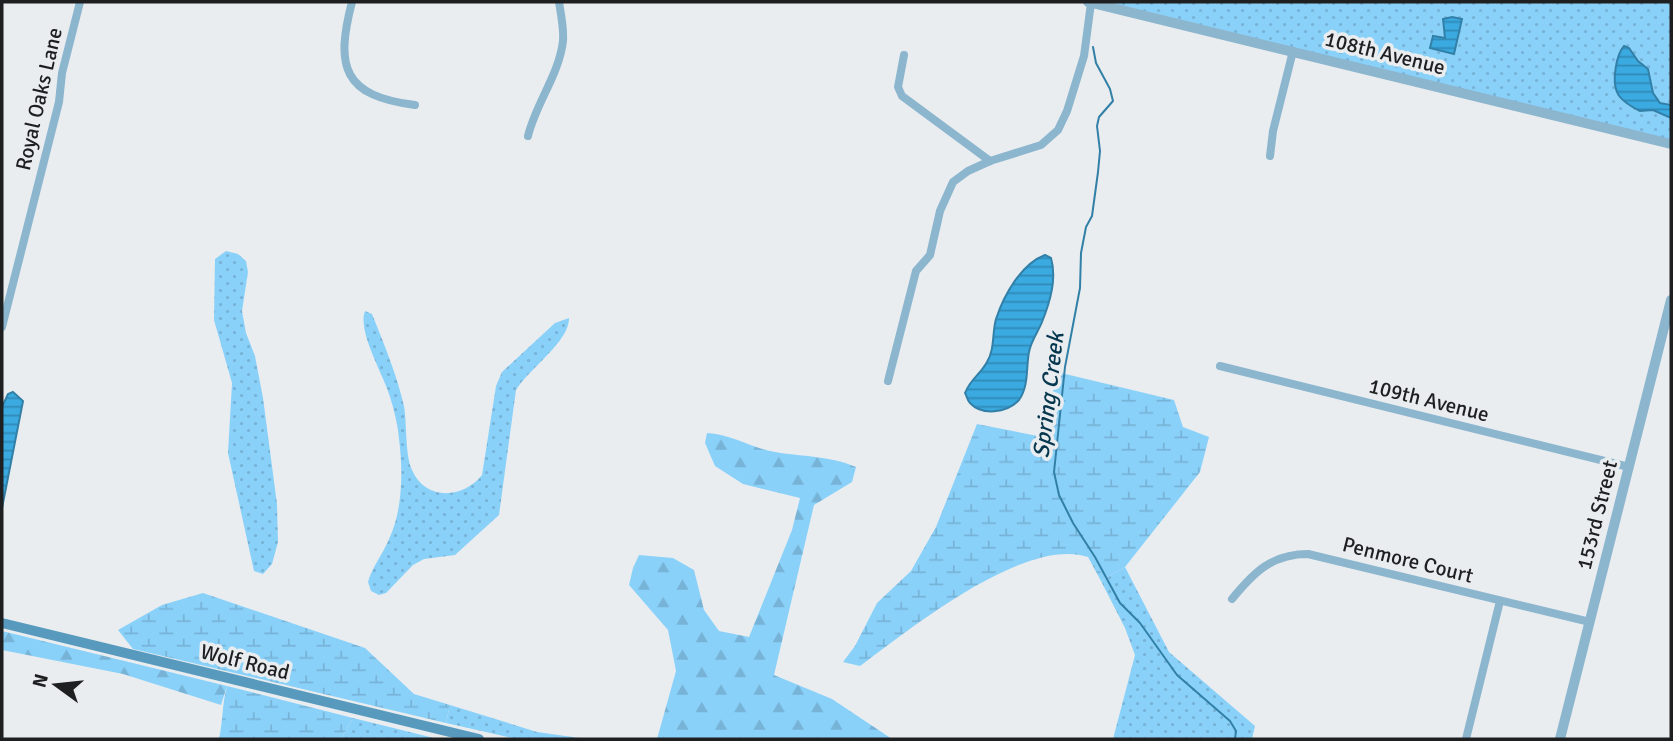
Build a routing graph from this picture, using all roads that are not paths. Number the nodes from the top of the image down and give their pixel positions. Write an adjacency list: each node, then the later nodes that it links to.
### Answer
1 (80, 2): 13 (street, Royal Oaks Lane)
2 (352, 2): 7 (street)
3 (559, 2): 8 (street)
4 (1090, 2): 5 (street, 108th Avenue); 11 (street)
5 (1293, 51): 9 (street, 108th Avenue); 10 (street)
6 (904, 55): 11 (street)
7 (415, 105)
8 (528, 136)
9 (1671, 144)
10 (1270, 156)
11 (990, 161): 15 (street)
12 (1671, 300): 16 (street, 153rd Street)
13 (2, 327)
14 (1220, 366): 16 (street, 109th Avenue)
15 (888, 382)
16 (1629, 467): 19 (street, 153rd Street)
17 (1232, 599): 18 (street, Penmore Court)
18 (1500, 601): 19 (street, Penmore Court); 22 (street)
19 (1590, 622): 23 (street, 153rd Street)
20 (2, 623): 21 (main road, Wolf Road)
21 (479, 739)
22 (1466, 739)
23 (1560, 739)

